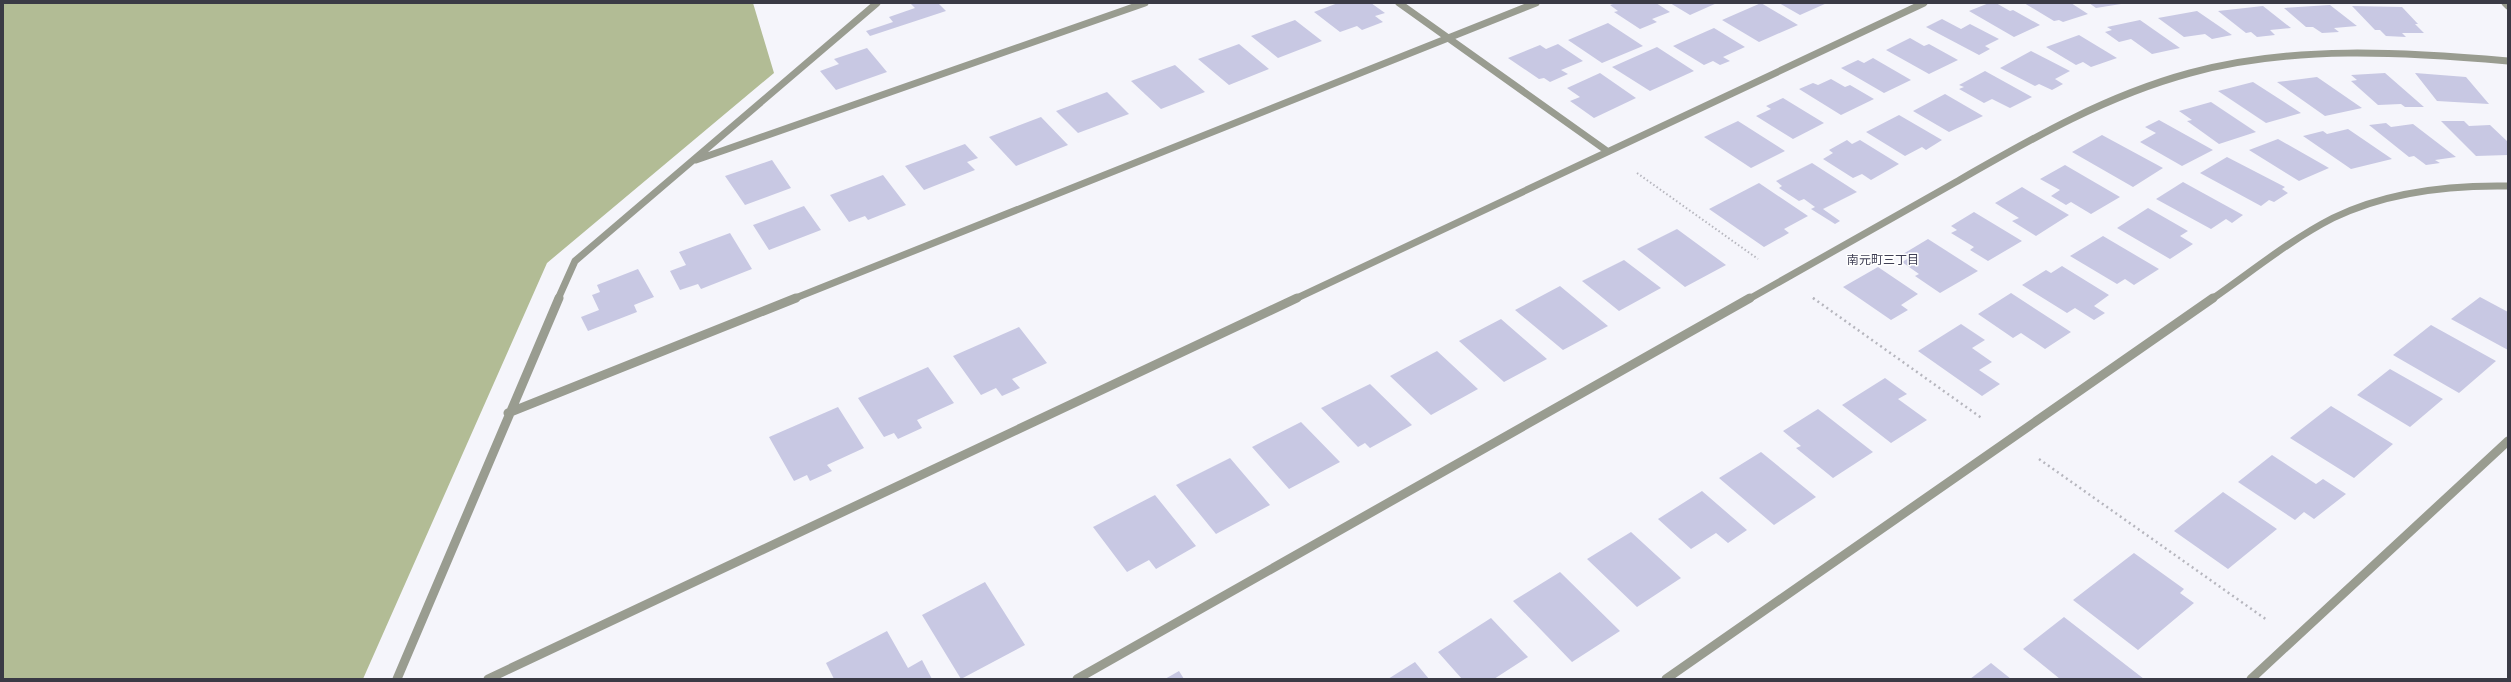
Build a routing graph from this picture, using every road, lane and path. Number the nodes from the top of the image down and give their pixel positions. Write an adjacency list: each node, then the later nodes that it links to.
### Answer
1 (877, 3): 11 (street)
2 (1145, 3): 11 (street)
3 (1399, 3): 8 (street)
4 (1536, 3): 8 (street)
5 (1924, 3): 10 (street)
6 (2505, 3): 7 (street)
7 (2508, 6)
8 (1448, 38): 10 (street); 14 (street)
9 (2508, 62): 13 (street)
10 (1607, 151): 13 (path); 19 (street)
11 (691, 162): 14 (street)
12 (2508, 186): 15 (street)
13 (1786, 279): 15 (path); 20 (street)
14 (508, 413): 18 (street)
15 (2012, 439): 17 (path); 21 (street)
16 (2508, 441): 17 (street)
17 (2294, 640): 22 (street)
18 (397, 679)
19 (488, 679)
20 (1077, 679)
21 (1666, 679)
22 (2251, 679)

